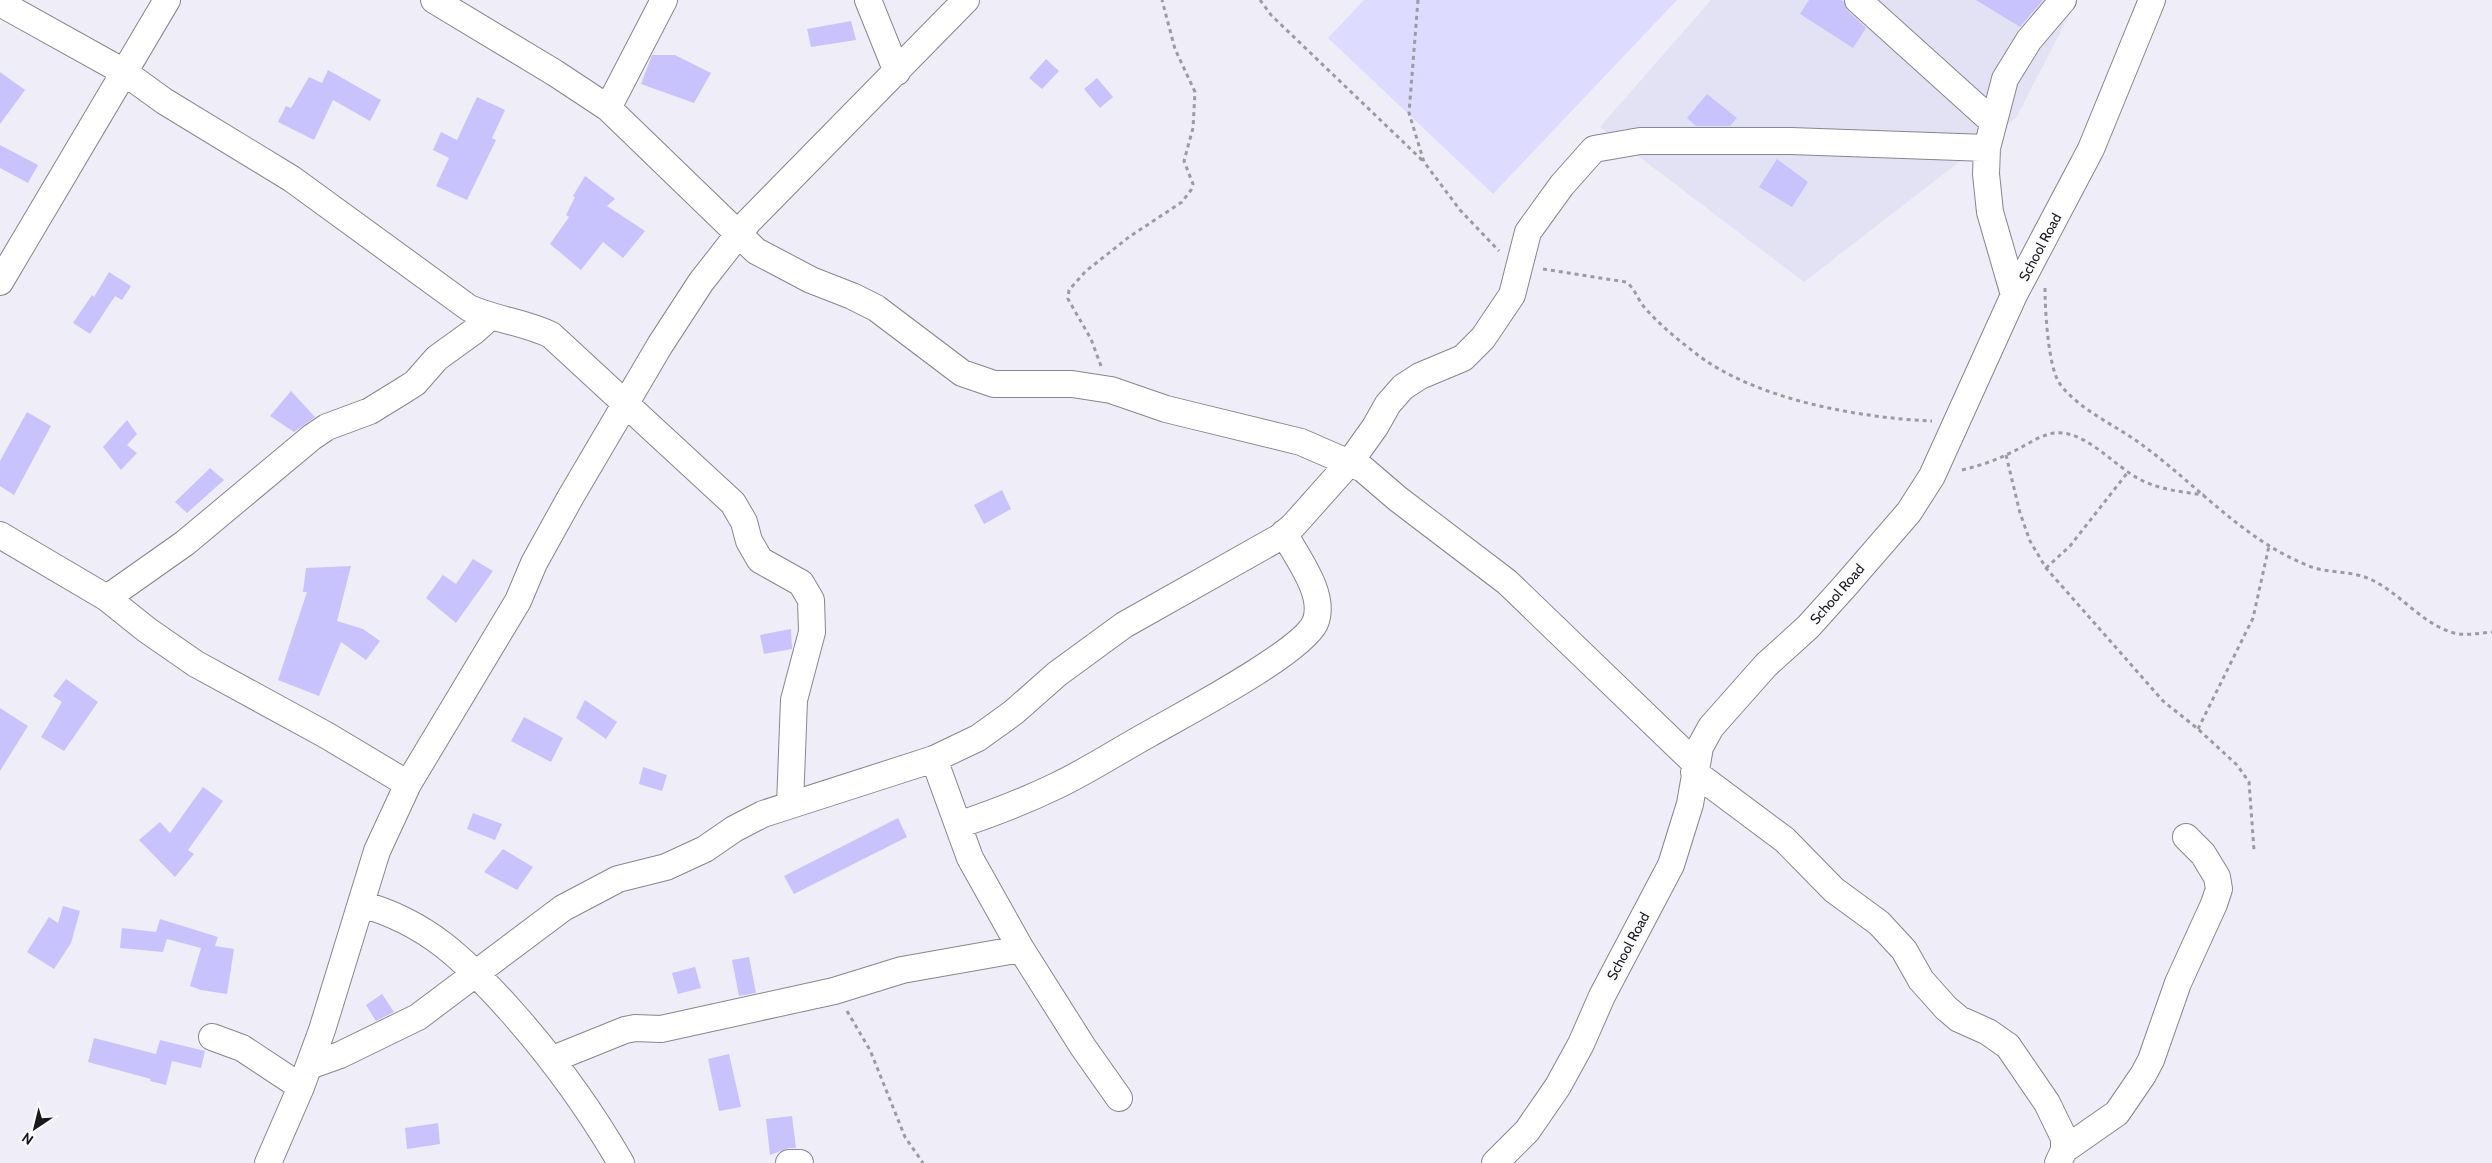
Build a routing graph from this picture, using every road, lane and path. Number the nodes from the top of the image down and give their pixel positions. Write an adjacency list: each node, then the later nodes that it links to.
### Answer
1 (167, 0): 13 (street)
2 (434, 0): 15 (street)
3 (664, 0): 15 (street)
4 (868, 0): 14 (street)
5 (966, 0): 14 (street)
6 (1162, 0): 26 (path)
7 (1260, 0): 18 (path)
8 (1418, 0): 18 (path)
9 (1858, 0): 16 (street)
10 (2063, 0): 16 (street)
11 (2152, 0): 24 (street, School Road)
12 (0, 2): 13 (street)
13 (124, 72): 21 (street); 25 (street)
14 (897, 72): 19 (street)
15 (608, 108): 19 (street)
16 (1992, 121): 17 (street)
17 (1986, 148): 20 (street); 24 (street)
18 (1424, 162): 20 (path)
19 (737, 234): 26 (street); 27 (street)
20 (1517, 269): 23 (street)
21 (1, 278)
22 (2045, 281): 33 (path)
23 (1512, 295): 28 (path); 30 (street)
24 (2014, 295): 28 (street, School Road)
25 (490, 317): 27 (street); 38 (street)
26 (1111, 390): 30 (street)
27 (626, 404): 43 (street); 44 (street)
28 (1955, 422): 32 (street, School Road)
29 (2006, 455): 31 (path); 32 (path); 37 (path)
30 (1350, 462): 34 (street); 42 (street)
31 (2128, 472): 33 (path); 37 (path)
32 (1932, 476): 42 (street, School Road)
33 (2204, 495): 36 (path)
34 (1284, 534): 41 (street); 45 (street)
35 (0, 535): 38 (street)
36 (2269, 546): 39 (path); 40 (path)
37 (2046, 568): 40 (path)
38 (107, 598): 43 (street)
39 (2492, 632)
40 (2198, 729): 47 (path)
41 (934, 759): 44 (street); 45 (street)
42 (1695, 768): 56 (street); 62 (street, School Road)
43 (408, 784): 48 (street)
44 (790, 805): 50 (street)
45 (958, 825): 49 (street)
46 (2186, 837): 56 (street)
47 (2254, 850)
48 (361, 904): 50 (street); 54 (street)
49 (1021, 949): 51 (street); 55 (street)
50 (476, 972): 53 (street); 54 (street)
51 (834, 992): 53 (street); 61 (path)
52 (212, 1037): 54 (street)
53 (553, 1059): 58 (street)
54 (305, 1077): 57 (street)
55 (1119, 1098)
56 (2061, 1156)
57 (273, 1160)
58 (621, 1163)
59 (789, 1163): 60 (street)
60 (800, 1163)
61 (923, 1163)
62 (1495, 1163)

